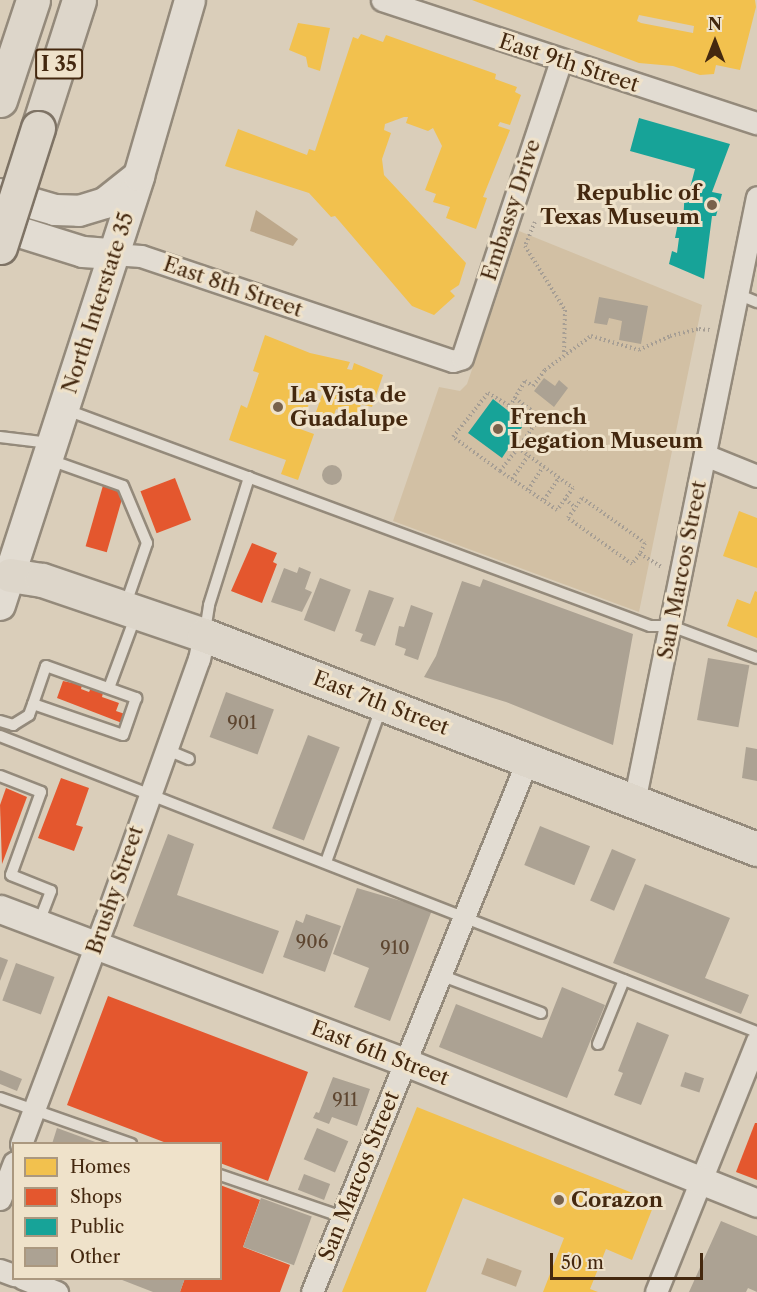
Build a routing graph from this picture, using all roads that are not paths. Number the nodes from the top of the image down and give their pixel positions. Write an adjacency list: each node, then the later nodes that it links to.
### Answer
1 (33, 0): 6 (main road, I 35)
2 (79, 0): 12 (main road, I 35, bridge)
3 (190, 0): 8 (main road, North Interstate 35)
4 (382, 0): 5 (street, East 9th Street)
5 (561, 61): 7 (street, East 9th Street); 16 (street, Embassy Drive)
6 (0, 100)
7 (757, 123)
8 (139, 176): 9 (main road); 13 (main road, North Interstate 35)
9 (0, 194)
10 (757, 197): 14 (street, San Marcos Street)
11 (0, 226): 13 (main road, East 8th Street)
12 (0, 247)
13 (113, 254): 16 (street, East 8th Street); 17 (main road, North Interstate 35)
14 (737, 294): 15 (lane); 20 (street, San Marcos Street)
15 (757, 302)
16 (462, 358)
17 (64, 409): 19 (main road, North Interstate 35); 22 (lane)
18 (0, 437): 19 (lane)
19 (50, 451): 23 (main road, North Interstate 35); 26 (lane)
20 (705, 455): 21 (street); 27 (street, San Marcos Street)
21 (757, 476)
22 (249, 477): 27 (lane); 28 (lane)
23 (33, 503): 24 (main road); 25 (main road, North Interstate 35)
24 (0, 522)
25 (3, 584): 26 (main road, East 7th Street)
26 (131, 608): 28 (main road, East 7th Street); 30 (lane)
27 (671, 626): 29 (lane); 40 (street, San Marcos Street)
28 (204, 634): 32 (main road, East 7th Street); 35 (street, Brushy Street)
29 (757, 658)
30 (109, 688): 31 (lane); 31 (lane)
31 (33, 704): 33 (lane)
32 (382, 704): 37 (main road, East 7th Street); 42 (lane)
33 (0, 721)
34 (0, 736): 39 (lane)
35 (165, 749): 36 (lane); 39 (street, Brushy Street)
36 (189, 759)
37 (528, 759): 40 (main road, East 7th Street); 46 (street, San Marcos Street)
38 (0, 776): 44 (lane)
39 (148, 794): 42 (lane); 48 (street, Brushy Street)
40 (634, 802): 41 (main road, East 7th Street)
41 (757, 849)
42 (326, 862): 46 (lane)
43 (0, 871): 44 (lane)
44 (11, 875): 47 (lane)
45 (0, 909): 47 (street, East 6th Street)
46 (464, 915): 49 (street, San Marcos Street); 50 (lane)
47 (39, 922): 48 (street, East 6th Street)
48 (96, 944): 55 (street, East 6th Street); 57 (street, Brushy Street)
49 (440, 975): 51 (lane); 55 (street, San Marcos Street)
50 (624, 980): 52 (lane); 54 (lane)
51 (541, 1013)
52 (757, 1032)
53 (757, 1041): 62 (street)
54 (598, 1044)
55 (405, 1062): 62 (street, East 6th Street); 65 (street, San Marcos Street)
56 (0, 1098): 57 (lane)
57 (33, 1110): 58 (street, Brushy Street); 59 (lane)
58 (21, 1142)
59 (128, 1142)
60 (12, 1168): 63 (street)
61 (222, 1175): 65 (lane)
62 (701, 1181): 64 (street, East 6th Street); 69 (street)
63 (0, 1199)
64 (757, 1203)
65 (343, 1217): 68 (street, San Marcos Street)
66 (23, 1282): 67 (street)
67 (57, 1292)
68 (312, 1292)
69 (656, 1292)

